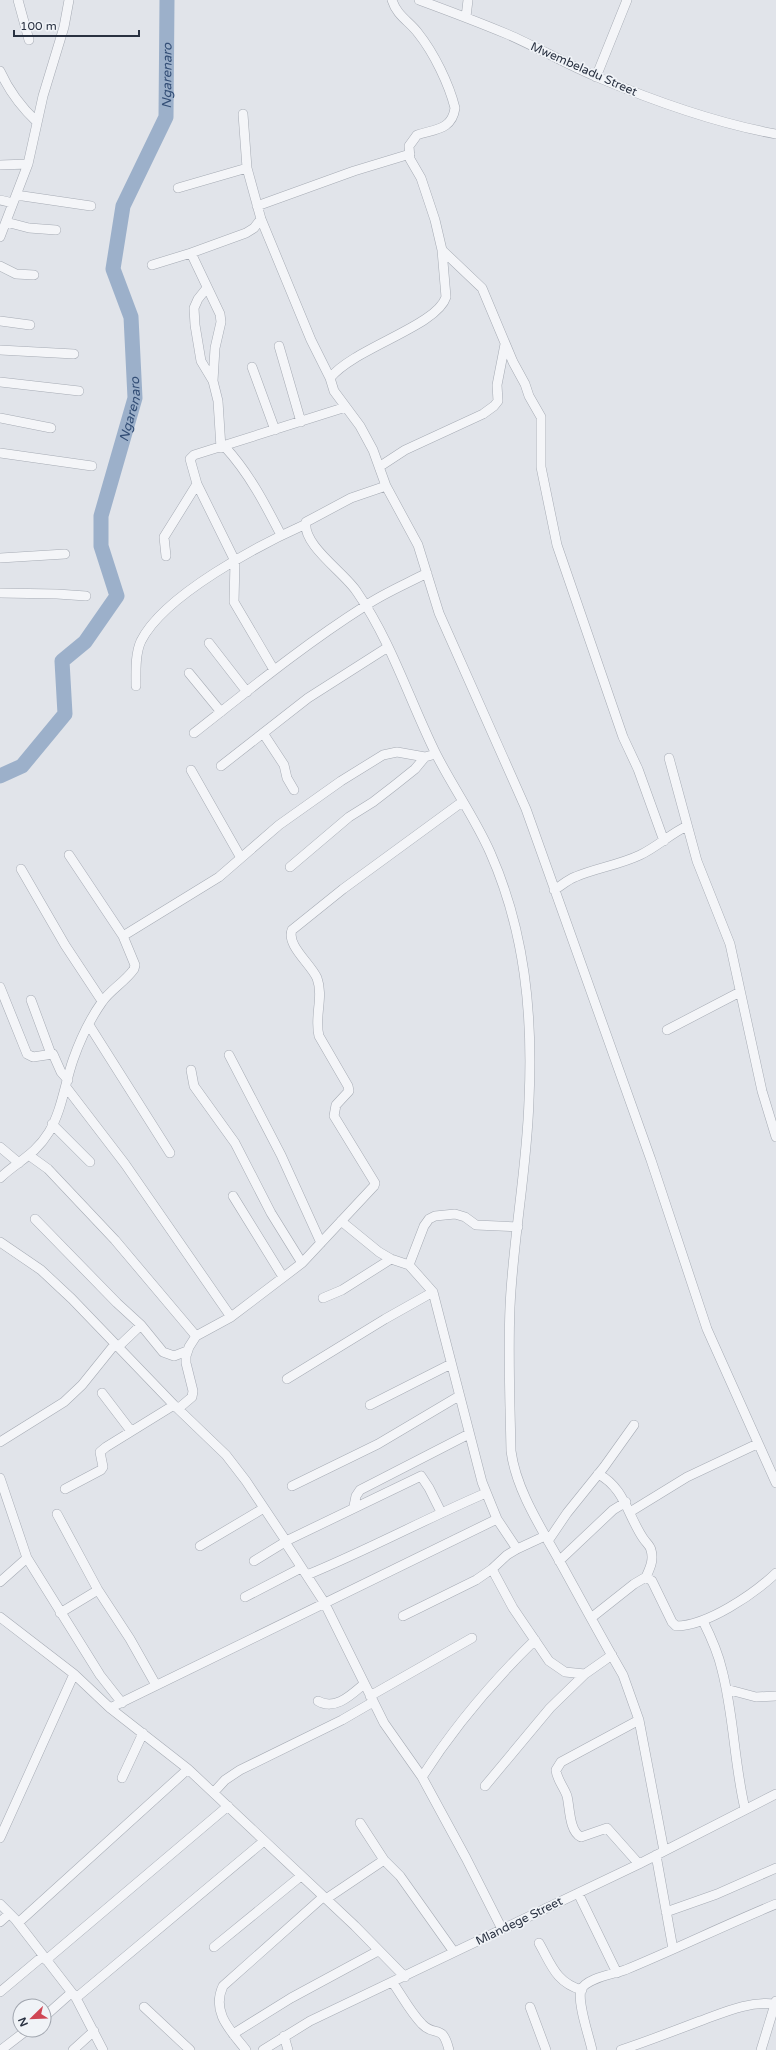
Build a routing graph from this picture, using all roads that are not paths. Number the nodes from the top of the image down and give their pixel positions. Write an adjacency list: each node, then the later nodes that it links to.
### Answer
1 (18, 0): 8 (street)
2 (69, 0): 12 (street)
3 (392, 0): 14 (street)
4 (419, 0): 7 (street, Mwembeladu Street)
5 (468, 0): 7 (street)
6 (627, 0): 10 (street)
7 (466, 17): 10 (street, Mwembeladu Street)
8 (29, 40)
9 (0, 71): 12 (street)
10 (596, 77): 13 (street, Mwembeladu Street)
11 (243, 114): 17 (street)
12 (37, 122): 15 (street)
13 (776, 134)
14 (410, 154): 22 (street); 27 (street)
15 (28, 164): 16 (street); 19 (street)
16 (0, 166)
17 (247, 168): 18 (street); 22 (street)
18 (178, 188)
19 (15, 199): 20 (street); 21 (street); 24 (street)
20 (0, 200)
21 (91, 206)
22 (257, 206): 23 (street)
23 (261, 219): 28 (street); 40 (street)
24 (6, 222): 25 (street); 26 (street)
25 (56, 230)
26 (0, 237)
27 (442, 250): 35 (street); 40 (street)
28 (190, 254): 29 (street); 32 (street)
29 (152, 265)
30 (0, 266): 31 (street)
31 (34, 276)
32 (206, 289): 41 (street); 41 (street)
33 (0, 321): 34 (street)
34 (30, 325)
35 (505, 344): 52 (street); 82 (street)
36 (279, 346): 46 (street)
37 (0, 350): 38 (street)
38 (74, 354)
39 (252, 367): 48 (street)
40 (330, 378): 44 (street)
41 (213, 381): 49 (street)
42 (0, 382): 43 (street)
43 (79, 391)
44 (346, 407): 46 (street); 52 (street)
45 (0, 418): 47 (street)
46 (301, 422): 48 (street)
47 (51, 428)
48 (275, 430): 49 (street)
49 (223, 447): 53 (street); 56 (street)
50 (0, 453): 51 (street)
51 (92, 466)
52 (379, 467): 54 (street)
53 (197, 484): 58 (street); 60 (street)
54 (386, 486): 55 (street); 61 (street)
55 (306, 524): 56 (street); 64 (street)
56 (281, 535): 60 (street)
57 (64, 554): 59 (street)
58 (166, 556)
59 (0, 558)
60 (235, 561): 67 (street); 69 (street)
61 (427, 573): 64 (street); 87 (street)
62 (0, 593): 63 (street)
63 (86, 596)
64 (366, 605): 66 (street); 67 (street)
65 (209, 642): 70 (street)
66 (388, 646): 73 (street); 74 (street)
67 (274, 670): 70 (street)
68 (189, 673): 71 (street)
69 (136, 686)
70 (247, 692): 71 (street)
71 (221, 712): 72 (street)
72 (194, 733)
73 (264, 733): 77 (street); 79 (street)
74 (435, 752): 75 (street); 80 (street)
75 (425, 757): 84 (street); 85 (street)
76 (669, 758): 81 (street)
77 (221, 766)
78 (191, 770): 84 (street)
79 (294, 790)
80 (462, 802): 109 (street); 110 (street)
81 (687, 826): 82 (street); 90 (street)
82 (664, 841): 87 (street)
83 (70, 855): 88 (street)
84 (241, 858): 88 (street)
85 (290, 867)
86 (21, 869): 92 (street)
87 (554, 890): 134 (street)
88 (122, 936): 92 (street)
89 (0, 987): 95 (street)
90 (740, 992): 94 (street); 100 (street)
91 (31, 1000): 95 (street)
92 (102, 1001): 93 (street)
93 (89, 1025): 98 (street); 102 (street)
94 (667, 1030)
95 (51, 1054): 98 (street)
96 (229, 1055): 112 (street)
97 (190, 1070): 114 (street)
98 (67, 1084): 99 (street); 119 (street)
99 (52, 1124): 103 (street); 104 (street)
100 (776, 1137)
101 (0, 1148): 105 (street)
102 (170, 1153)
103 (30, 1156): 105 (street); 121 (street)
104 (90, 1162)
105 (19, 1163): 106 (street)
106 (0, 1178)
107 (233, 1196): 116 (street)
108 (35, 1219): 120 (street)
109 (341, 1221): 112 (street); 113 (street)
110 (518, 1227): 115 (street); 148 (street)
111 (0, 1242): 122 (street)
112 (321, 1243): 114 (street)
113 (391, 1260): 115 (street); 118 (street)
114 (302, 1263): 116 (street)
115 (409, 1265): 117 (street)
116 (283, 1277): 119 (street)
117 (433, 1292): 124 (street); 125 (street)
118 (323, 1298)
119 (231, 1317): 121 (street)
120 (141, 1325): 122 (street); 123 (street)
121 (196, 1336): 123 (street)
122 (116, 1346): 129 (street); 133 (street)
123 (187, 1351): 129 (street)
124 (451, 1364): 127 (street); 128 (street)
125 (287, 1379)
126 (102, 1393): 131 (street)
127 (459, 1396): 132 (street); 138 (street)
128 (370, 1405)
129 (176, 1407): 131 (street); 143 (street)
130 (634, 1425): 135 (street)
131 (132, 1431): 139 (street)
132 (469, 1434): 140 (street); 142 (street)
133 (0, 1442)
134 (758, 1444): 137 (street); 145 (street)
135 (598, 1474): 141 (street); 148 (street)
136 (0, 1478): 152 (street)
137 (776, 1483)
138 (292, 1486)
139 (65, 1489)
140 (486, 1493): 144 (street); 147 (street)
141 (626, 1502): 145 (street); 154 (street)
142 (354, 1506): 144 (street); 149 (street)
143 (264, 1508): 149 (street); 150 (street)
144 (441, 1512): 156 (street)
145 (630, 1512): 158 (street)
146 (57, 1514): 160 (street)
147 (497, 1519): 151 (street); 162 (street)
148 (547, 1539): 151 (street); 154 (street)
149 (286, 1542): 153 (street); 156 (street)
150 (200, 1546)
151 (517, 1548): 155 (street)
152 (27, 1558): 159 (street); 163 (street)
153 (254, 1561)
154 (559, 1561): 166 (street)
155 (492, 1570): 164 (street); 169 (street)
156 (304, 1571): 161 (street); 162 (street)
157 (776, 1573): 167 (street)
158 (646, 1577): 166 (street); 167 (street)
159 (0, 1582)
160 (98, 1590): 163 (street); 174 (street)
161 (245, 1597)
162 (324, 1602): 173 (street); 174 (street)
163 (60, 1613): 179 (street)
164 (403, 1616)
165 (0, 1617): 171 (street)
166 (590, 1618): 170 (street)
167 (703, 1621): 175 (street)
168 (472, 1638): 177 (street)
169 (535, 1640): 172 (street); 184 (street)
170 (612, 1655): 172 (street); 181 (street)
171 (74, 1674): 180 (street); 192 (street)
172 (585, 1674): 186 (street)
173 (364, 1684): 177 (street); 178 (street)
174 (156, 1685): 179 (street)
175 (726, 1689): 176 (street); 190 (street)
176 (776, 1696)
177 (372, 1699): 184 (street); 187 (street)
178 (318, 1701)
179 (122, 1703): 180 (street)
180 (110, 1708): 182 (street)
181 (640, 1720): 194 (street); 196 (street)
182 (143, 1732): 183 (street); 185 (street)
183 (188, 1769): 187 (street); 206 (street)
184 (422, 1777): 207 (street)
185 (122, 1778)
186 (485, 1786)
187 (214, 1792): 189 (street)
188 (776, 1794): 190 (street, Mlandege Street)
189 (228, 1806): 193 (street); 213 (street)
190 (745, 1810): 194 (street, Mlandege Street)
191 (360, 1822): 195 (street)
192 (0, 1838)
193 (264, 1841): 198 (street); 219 (street)
194 (660, 1853): 196 (street, Mlandege Street); 203 (street)
195 (384, 1860): 200 (street); 212 (street)
196 (639, 1864): 199 (street, Mlandege Street)
197 (776, 1868): 203 (street)
198 (301, 1876): 200 (street); 209 (street)
199 (578, 1893): 207 (street, Mlandege Street); 214 (street)
200 (324, 1898): 211 (street); 225 (street)
201 (0, 1904): 204 (street)
202 (776, 1904): 210 (street)
203 (666, 1912): 210 (street)
204 (9, 1914): 205 (street); 206 (street)
205 (0, 1922)
206 (18, 1923): 213 (street)
207 (502, 1929): 212 (street, Mlandege Street)
208 (539, 1943): 217 (street)
209 (214, 1947)
210 (673, 1949): 214 (street)
211 (378, 1951): 215 (street); 225 (street)
212 (454, 1952): 215 (street, Mlandege Street)
213 (44, 1958): 218 (street); 219 (street)
214 (617, 1973): 217 (street)
215 (405, 1977): 216 (street, Mlandege Street)
216 (393, 1982): 226 (street, Mlandege Street); 235 (street)
217 (582, 1990): 237 (street)
218 (0, 1992)
219 (74, 1996): 223 (street); 224 (street)
220 (775, 2002): 238 (street); 239 (street)
221 (144, 2007): 231 (street)
222 (530, 2007): 236 (street)
223 (52, 2011)
224 (94, 2031): 229 (street); 230 (street)
225 (233, 2034): 232 (street)
226 (284, 2036): 233 (street, Mlandege Street); 234 (street)
227 (17, 2038): 228 (street)
228 (1, 2050)
229 (73, 2050)
230 (103, 2050)
231 (190, 2050)
232 (246, 2050)
233 (263, 2050)
234 (288, 2050)
235 (449, 2050)
236 (546, 2050)
237 (592, 2050)
238 (622, 2050)
239 (761, 2050)

